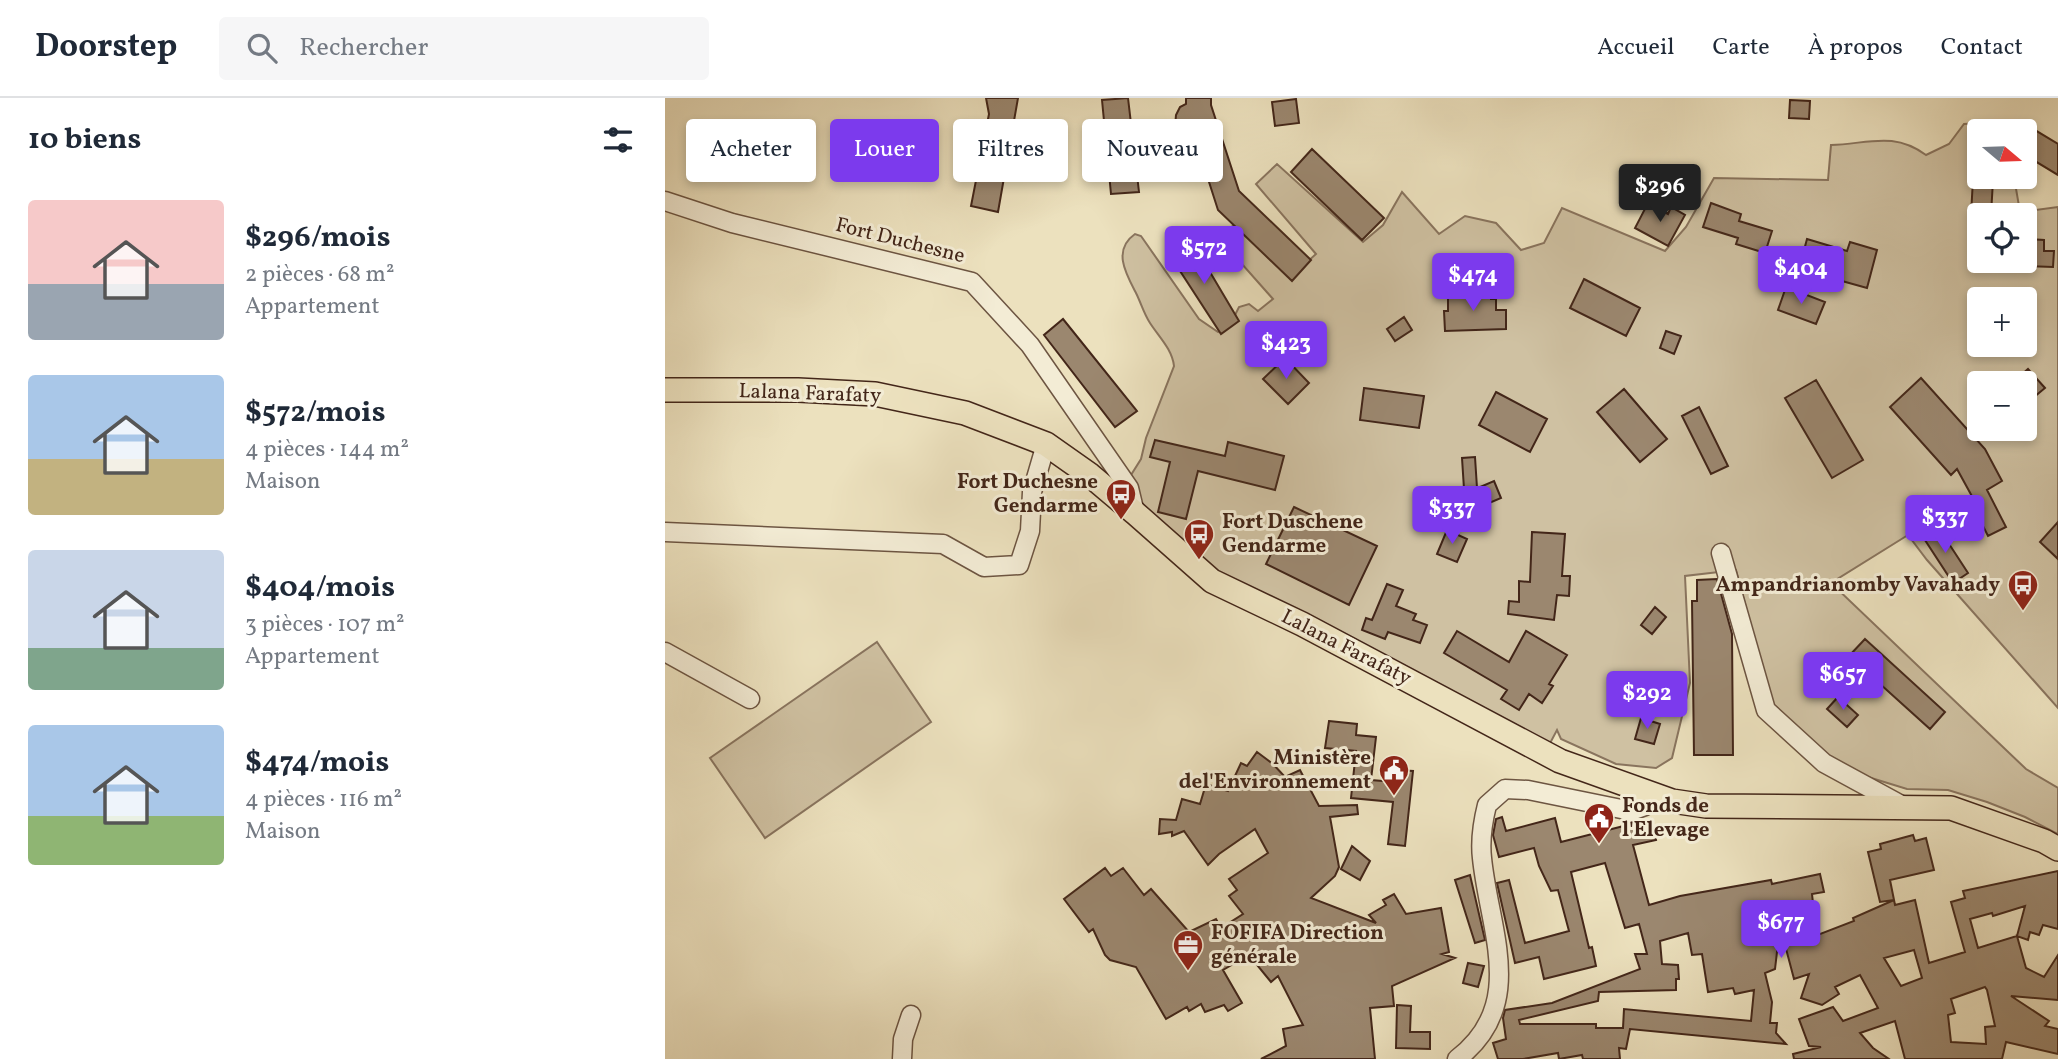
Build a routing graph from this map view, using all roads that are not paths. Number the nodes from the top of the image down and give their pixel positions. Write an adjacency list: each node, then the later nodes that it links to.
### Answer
1 (665, 201): 4 (street, Fort Duchesne)
2 (665, 390): 3 (main road, Lalana Farafaty)
3 (1046, 444): 4 (main road, Lalana Farafaty); 5 (street)
4 (1135, 513): 9 (main road, Lalana Farafaty)
5 (665, 532)
6 (1721, 553): 10 (street)
7 (665, 652): 8 (street)
8 (750, 699)
9 (1649, 793): 10 (main road, Lalana Farafaty); 14 (street)
10 (1905, 807): 11 (main road, Lalana Farafaty)
11 (2058, 849)
12 (911, 1015): 13 (street)
13 (902, 1059)
14 (1457, 1059)

